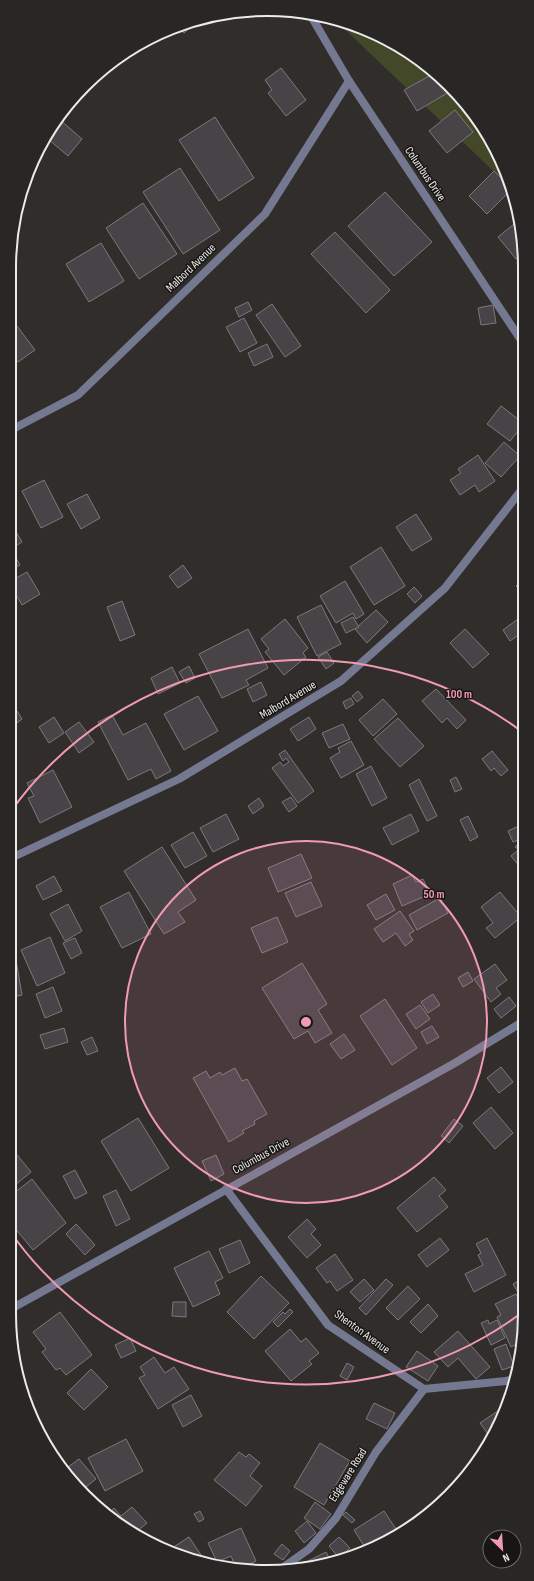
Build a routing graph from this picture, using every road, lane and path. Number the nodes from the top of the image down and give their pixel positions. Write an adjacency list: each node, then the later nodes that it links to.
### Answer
1 (315, 21): 2 (street, Columbus Drive)
2 (349, 81): 3 (street, Columbus Drive); 4 (street, Malbord Avenue)
3 (518, 335)
4 (16, 427)
5 (518, 494): 6 (street, Malbord Avenue)
6 (16, 856)
7 (518, 1025): 8 (street, Columbus Drive)
8 (226, 1189): 9 (street, Columbus Drive); 11 (street, Shenton Avenue)
9 (16, 1306)
10 (509, 1380): 11 (street)
11 (424, 1389): 12 (street, Edgeware Road)
12 (288, 1564)

